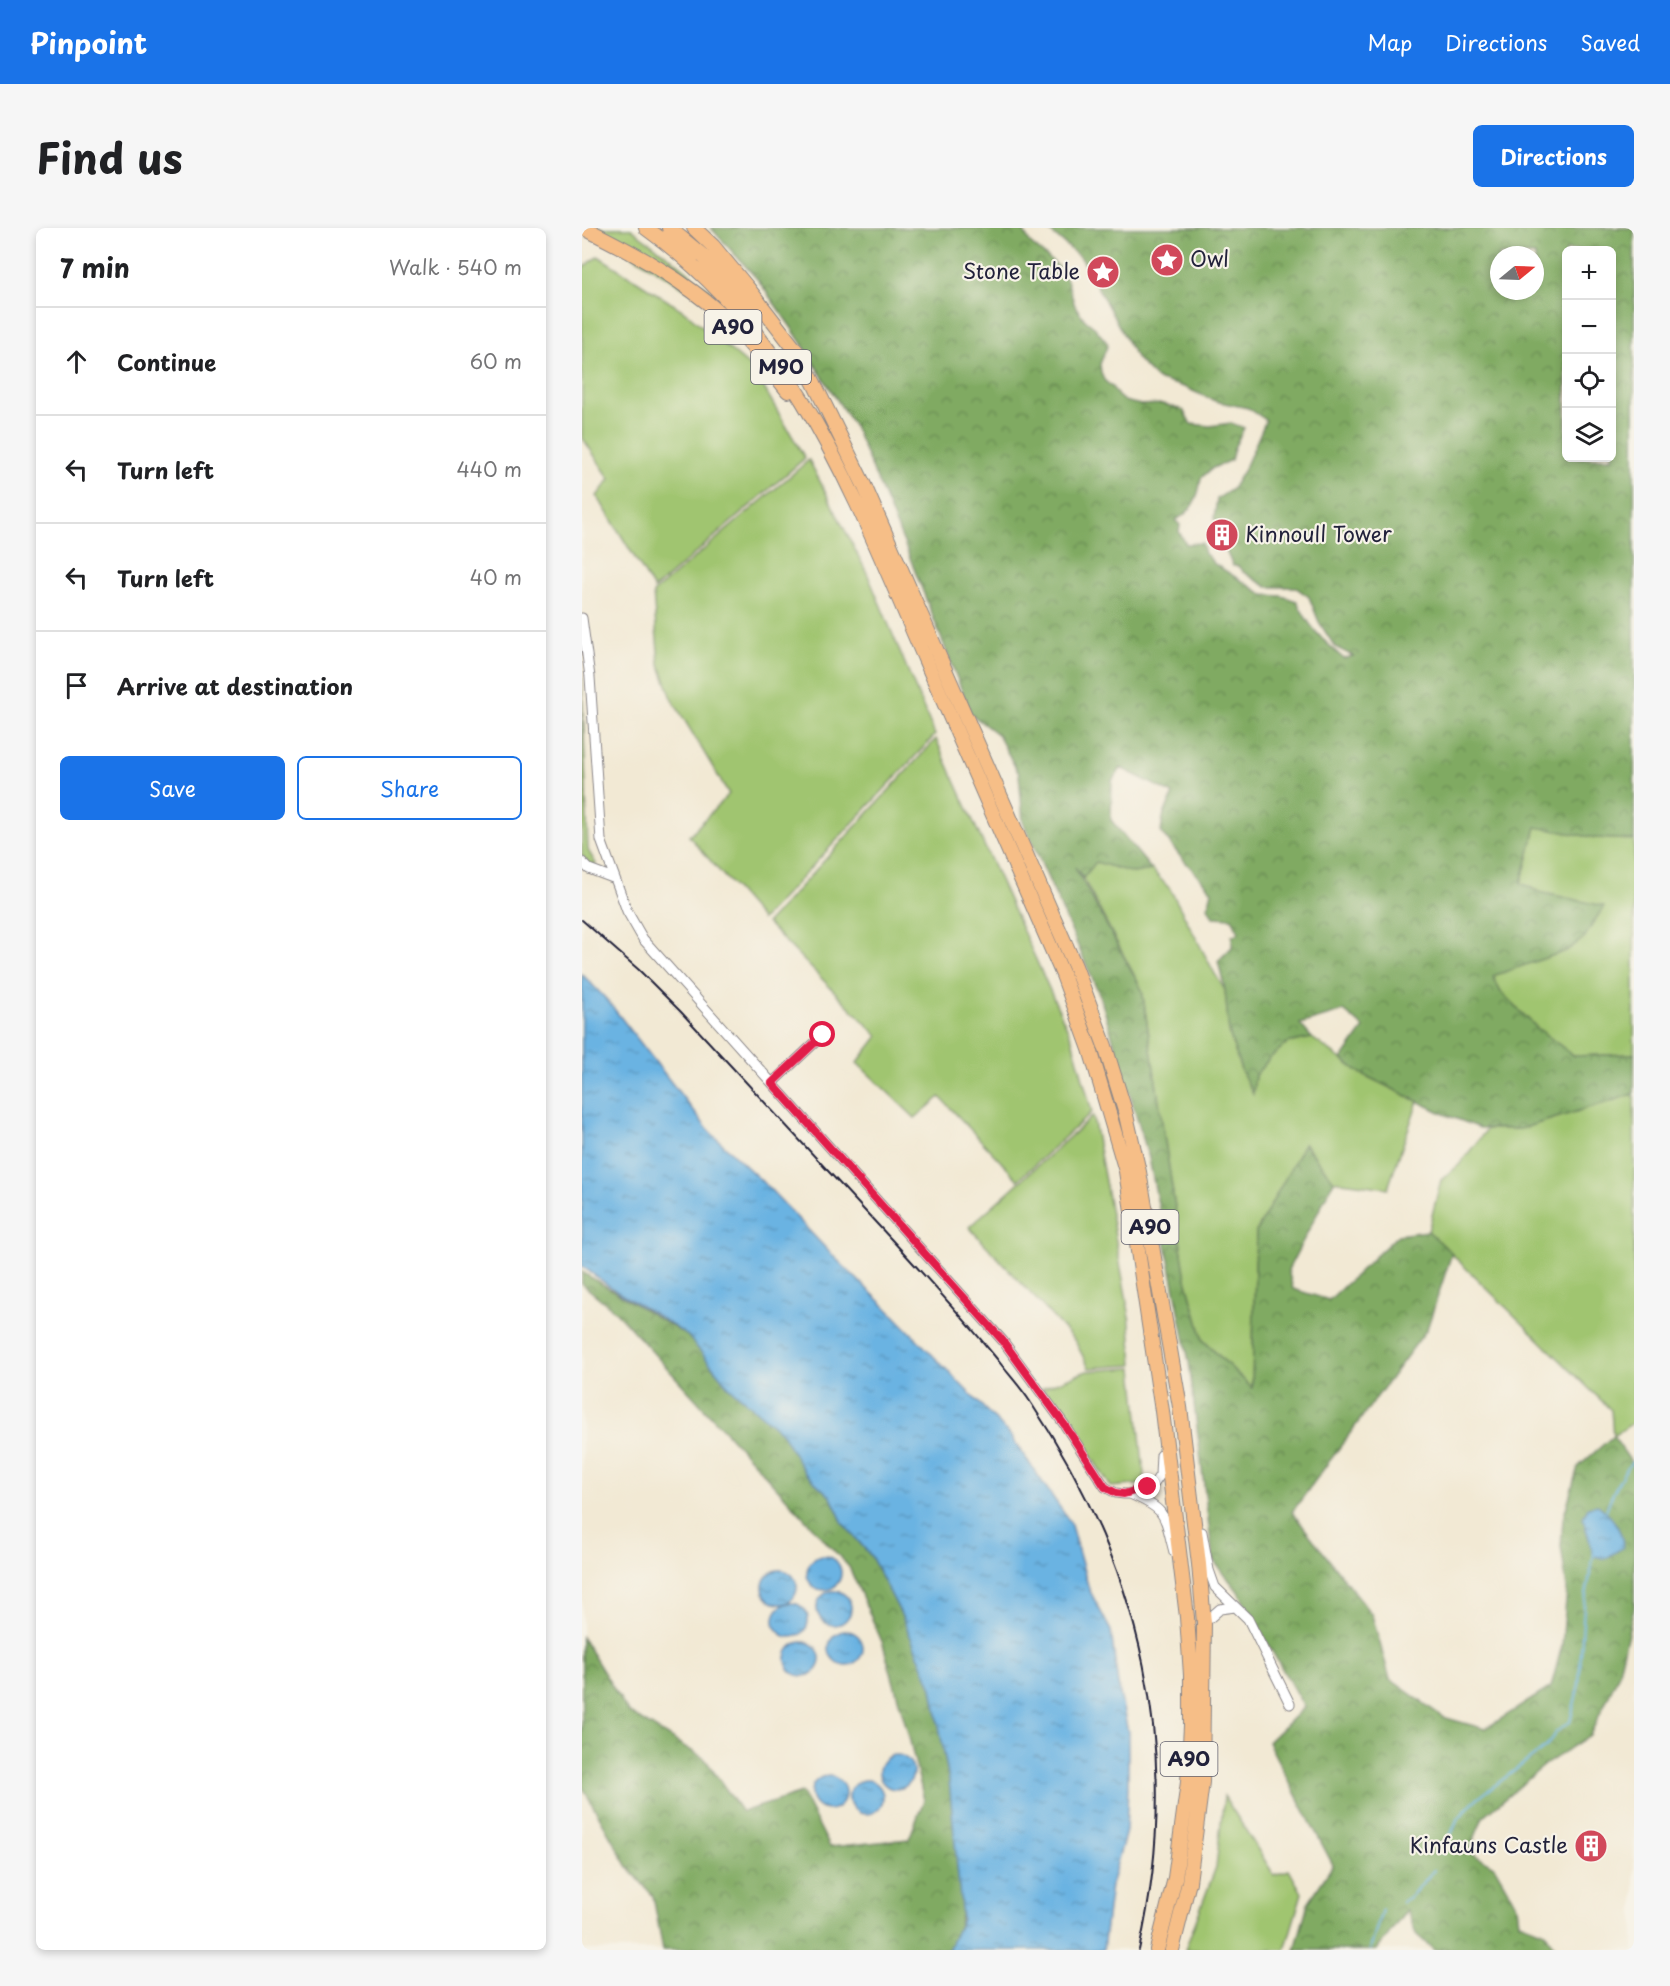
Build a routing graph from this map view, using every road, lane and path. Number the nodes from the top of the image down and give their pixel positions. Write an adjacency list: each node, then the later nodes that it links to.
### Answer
1 (584, 228): 6 (highway, A90)
2 (646, 228): 6 (highway, M90)
3 (669, 228): 5 (highway, M90)
4 (694, 228): 5 (highway, A90)
5 (838, 433): 13 (highway, A90)
6 (841, 470): 12 (highway, A90)
7 (582, 618): 9 (street)
8 (582, 862): 9 (street)
9 (613, 878): 11 (street)
10 (823, 1035): 11 (street)
11 (772, 1083): 14 (street)
12 (1162, 1411): 14 (street); 15 (highway, A90)
13 (1189, 1481): 16 (street); 17 (highway, A90)
14 (1130, 1494): 15 (street)
15 (1181, 1574): 19 (highway, A90)
16 (1235, 1607): 17 (street); 18 (street)
17 (1204, 1623): 20 (highway, A90)
18 (1290, 1704)
19 (1157, 1950)
20 (1172, 1950)

